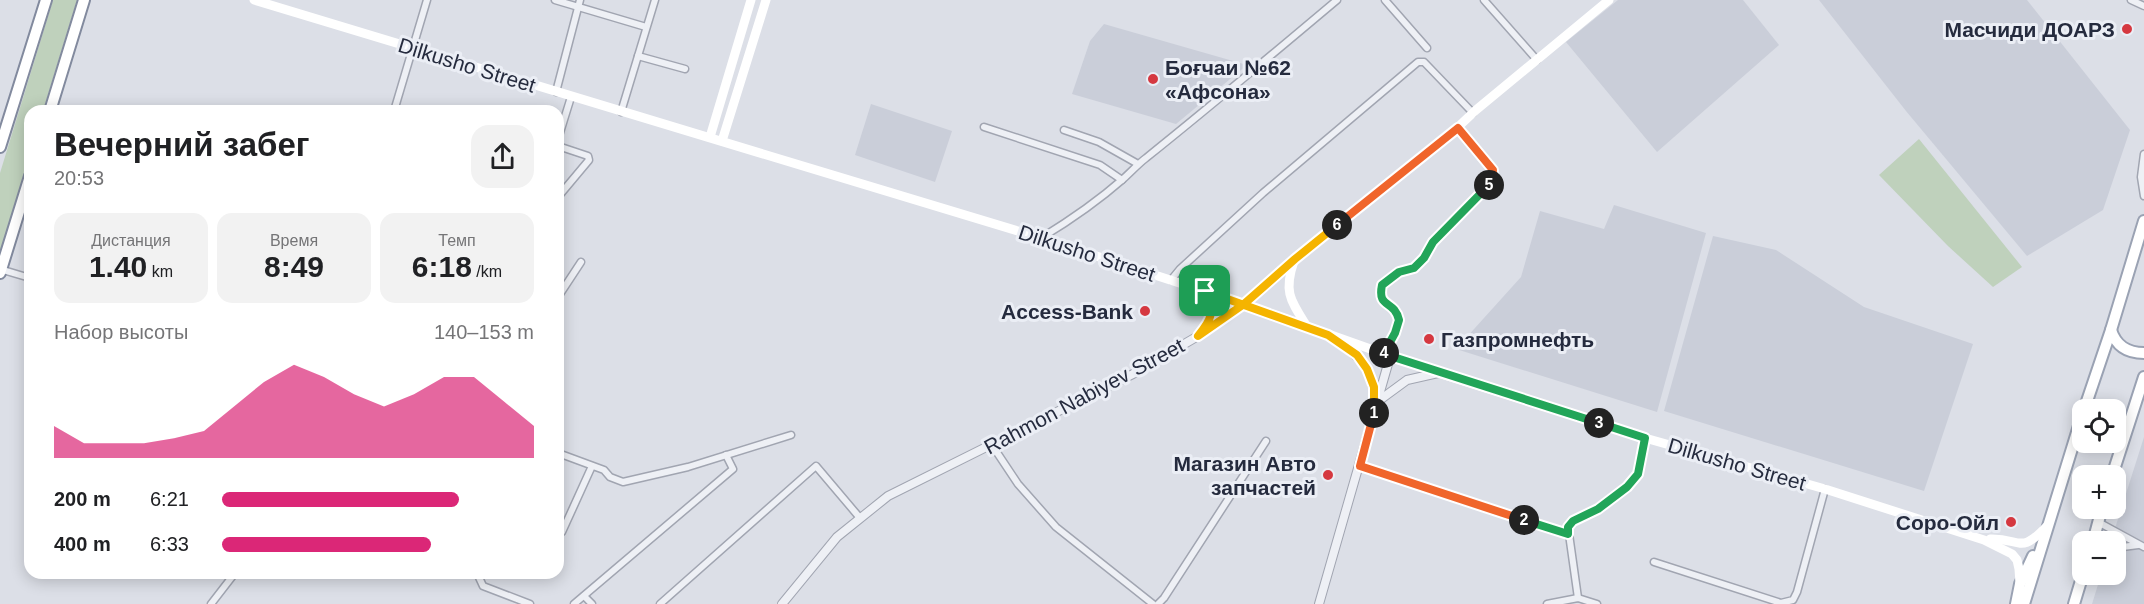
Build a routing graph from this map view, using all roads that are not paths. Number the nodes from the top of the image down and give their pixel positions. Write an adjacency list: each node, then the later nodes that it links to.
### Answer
1 (46, 0): 34 (main road)
2 (84, 0): 24 (main road)
3 (254, 0): 17 (main road, Dilkusho Street)
4 (427, 0): 17 (street)
5 (555, 0): 14 (street)
6 (654, 0): 16 (street)
7 (751, 0): 32 (main road)
8 (766, 0): 33 (main road)
9 (1337, 0): 37 (street)
10 (1385, 0): 18 (street)
11 (1484, 0): 20 (street)
12 (1609, 0): 20 (main road, Rahmon Nabiyev Street)
13 (2131, 0): 15 (street)
14 (579, 3): 16 (street); 22 (street)
15 (2144, 6)
16 (646, 27): 19 (street)
17 (412, 48): 22 (main road, Dilkusho Street); 25 (street)
18 (1427, 48)
19 (638, 56): 21 (street); 26 (street)
20 (1537, 60): 27 (main road, Rahmon Nabiyev Street)
21 (685, 69)
22 (556, 92): 23 (main road, Dilkusho Street)
23 (571, 97): 26 (main road, Dilkusho Street); 28 (street)
24 (52, 105)
25 (396, 105)
26 (621, 112): 32 (main road, Dilkusho Street)
27 (1473, 113): 30 (main road, Rahmon Nabiyev Street); 48 (street)
28 (564, 120)
29 (984, 127): 38 (street)
30 (1458, 128): 44 (main road, Rahmon Nabiyev Street); 57 (street)
31 (1064, 130): 37 (street)
32 (710, 137): 33 (main road, Dilkusho Street)
33 (722, 141): 43 (main road, Dilkusho Street)
34 (0, 147)
35 (564, 148): 39 (street)
36 (2144, 154): 41 (street)
37 (1138, 164): 38 (street)
38 (1122, 180): 43 (street)
39 (564, 190)
40 (24, 195): 46 (main road)
41 (2144, 196)
42 (2144, 221): 53 (main road)
43 (1041, 238): 48 (main road, Dilkusho Street)
44 (1295, 259): 51 (main road, Rahmon Nabiyev Street); 52 (main road)
45 (581, 262): 49 (street)
46 (0, 270): 47 (street)
47 (24, 276)
48 (1171, 279): 50 (main road, Dilkusho Street)
49 (564, 288)
50 (1205, 291): 51 (main road, Dilkusho Street); 55 (main road)
51 (1244, 304): 52 (main road, Dilkusho Street); 55 (street, Rahmon Nabiyev Street)
52 (1308, 328): 54 (main road, Dilkusho Street)
53 (2111, 330): 56 (main road); 60 (main road)
54 (1328, 335): 57 (main road, Dilkusho Street); 61 (street)
55 (1198, 336): 65 (street, Rahmon Nabiyev Street)
56 (2144, 353)
57 (1387, 355): 58 (main road, Dilkusho Street); 61 (street)
58 (1438, 373): 61 (street); 63 (main road, Dilkusho Street)
59 (2144, 377): 69 (main road)
60 (2088, 399)
61 (1376, 404): 71 (street)
62 (791, 435): 68 (street)
63 (1645, 438): 72 (main road, Dilkusho Street); 79 (street)
64 (1266, 441): 98 (street)
65 (992, 445): 73 (street, Rahmon Nabiyev Street); 98 (street)
66 (2072, 448): 76 (main road)
67 (564, 455): 70 (street)
68 (726, 455): 70 (street); 89 (street)
69 (2116, 465)
70 (592, 466): 77 (street)
71 (1360, 466): 79 (street); 99 (street)
72 (1825, 489): 80 (main road, Dilkusho Street); 84 (street)
73 (860, 518): 96 (street); 97 (street, Rahmon Nabiyev Street)
74 (2099, 519): 75 (main road)
75 (2098, 522): 78 (main road); 81 (street)
76 (2048, 525): 80 (main road); 82 (main road)
77 (564, 528)
78 (2095, 531)
79 (1568, 534): 90 (street)
80 (1984, 540): 87 (main road)
81 (2141, 546): 83 (street)
82 (2041, 547): 87 (main road); 91 (main road)
83 (2126, 547)
84 (1654, 562)
85 (230, 579): 92 (street)
86 (480, 579): 93 (street)
87 (2020, 584): 91 (main road)
88 (2079, 585): 102 (main road)
89 (584, 596): 94 (street); 95 (street)
90 (1578, 598): 100 (street); 101 (street)
91 (2018, 602)
92 (211, 604)
93 (530, 604)
94 (574, 604)
95 (592, 604)
96 (660, 604)
97 (782, 604)
98 (1155, 604)
99 (1319, 604)
100 (1547, 604)
101 (1597, 604)
102 (2074, 604)

